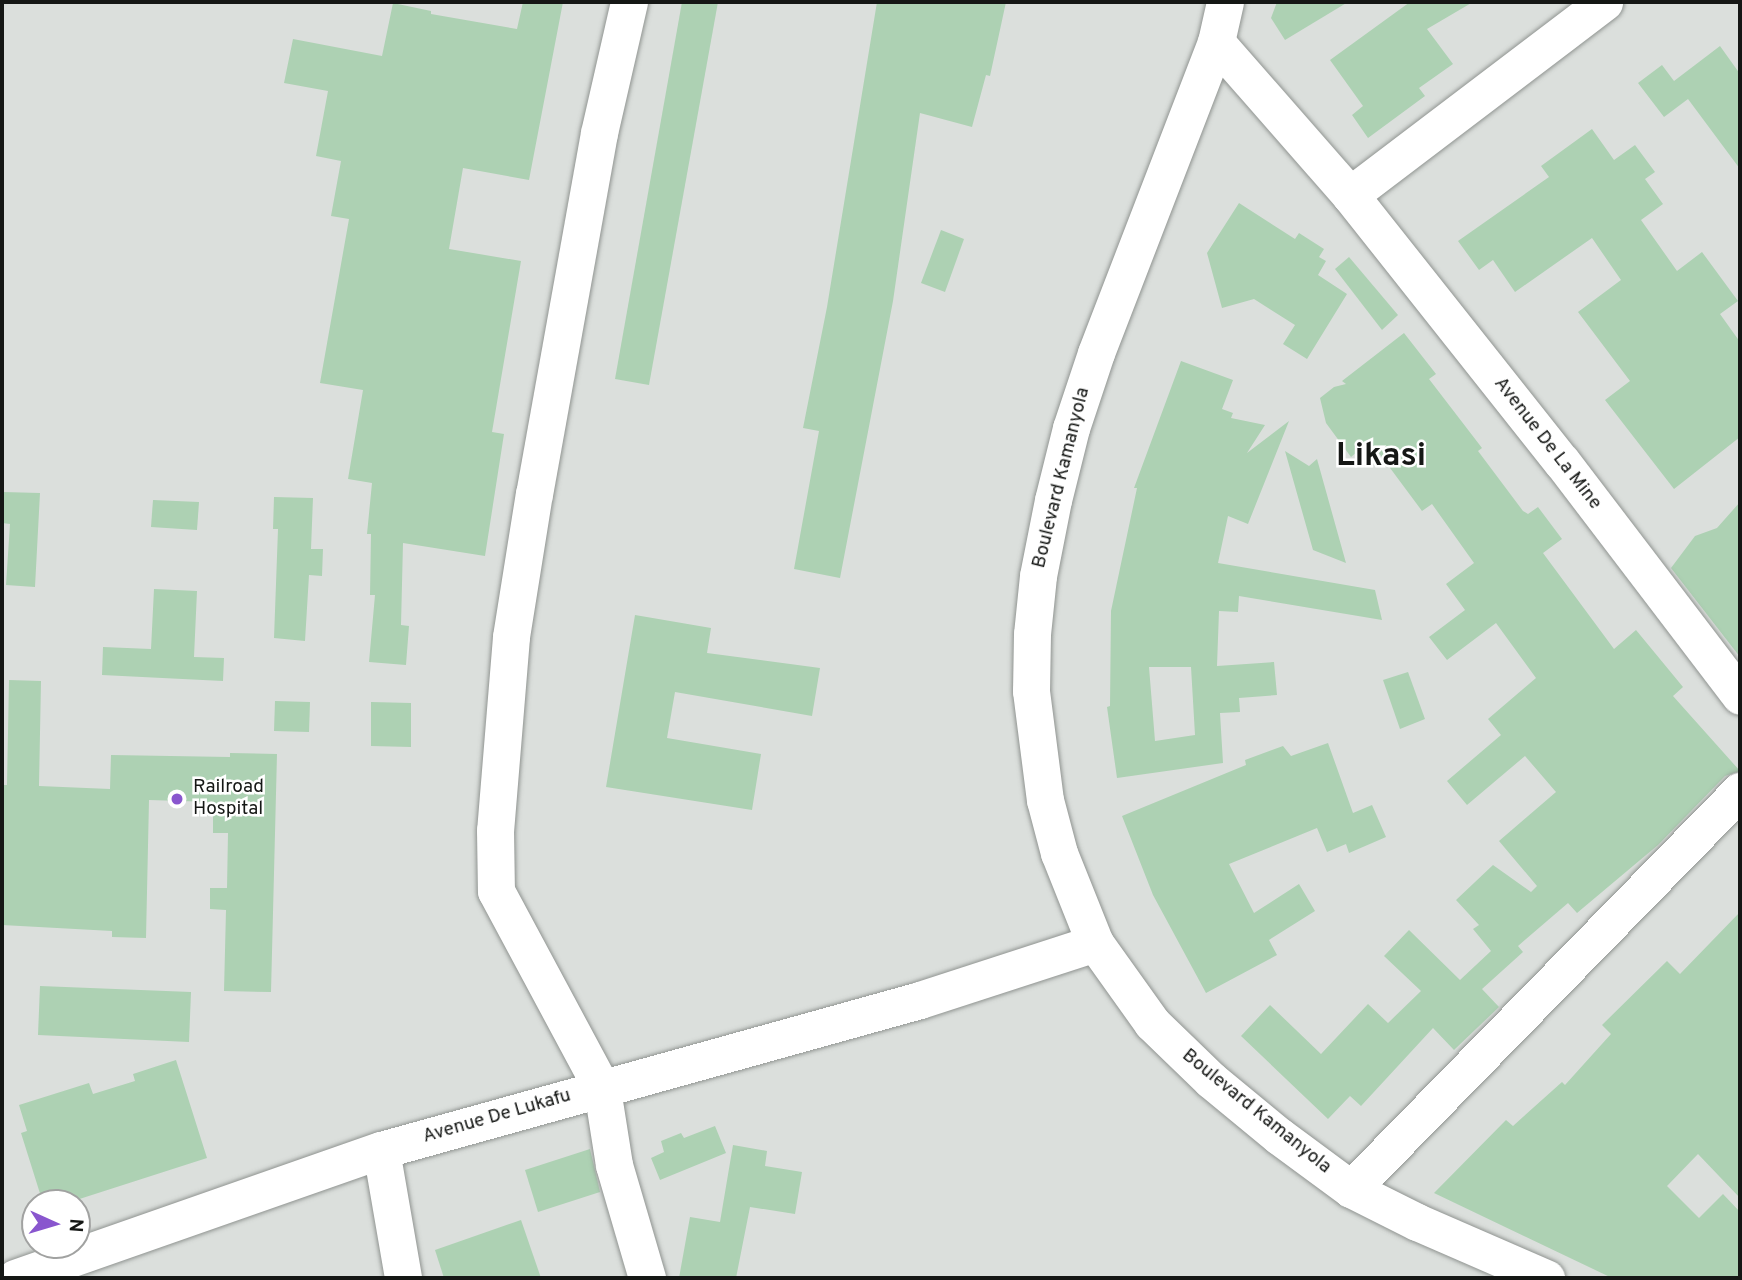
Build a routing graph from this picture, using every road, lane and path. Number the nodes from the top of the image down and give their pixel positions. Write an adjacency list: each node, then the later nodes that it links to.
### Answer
1 (629, 2): 9 (street)
2 (1224, 2): 4 (street, Boulevard Kamanyola)
3 (1604, 2): 5 (street)
4 (1216, 42): 5 (street, Avenue De La Mine); 8 (street, Boulevard Kamanyola)
5 (1350, 195): 6 (street, Avenue De La Mine)
6 (1740, 696)
7 (1740, 791): 11 (street)
8 (1095, 943): 9 (street, Avenue De Lukafu); 11 (street, Boulevard Kamanyola)
9 (602, 1089): 10 (street, Avenue De Lukafu); 14 (street)
10 (381, 1150): 12 (street, Avenue De Lukafu); 13 (street)
11 (1352, 1189): 15 (street, Boulevard Kamanyola)
12 (15, 1278)
13 (403, 1278)
14 (647, 1278)
15 (1546, 1278)

